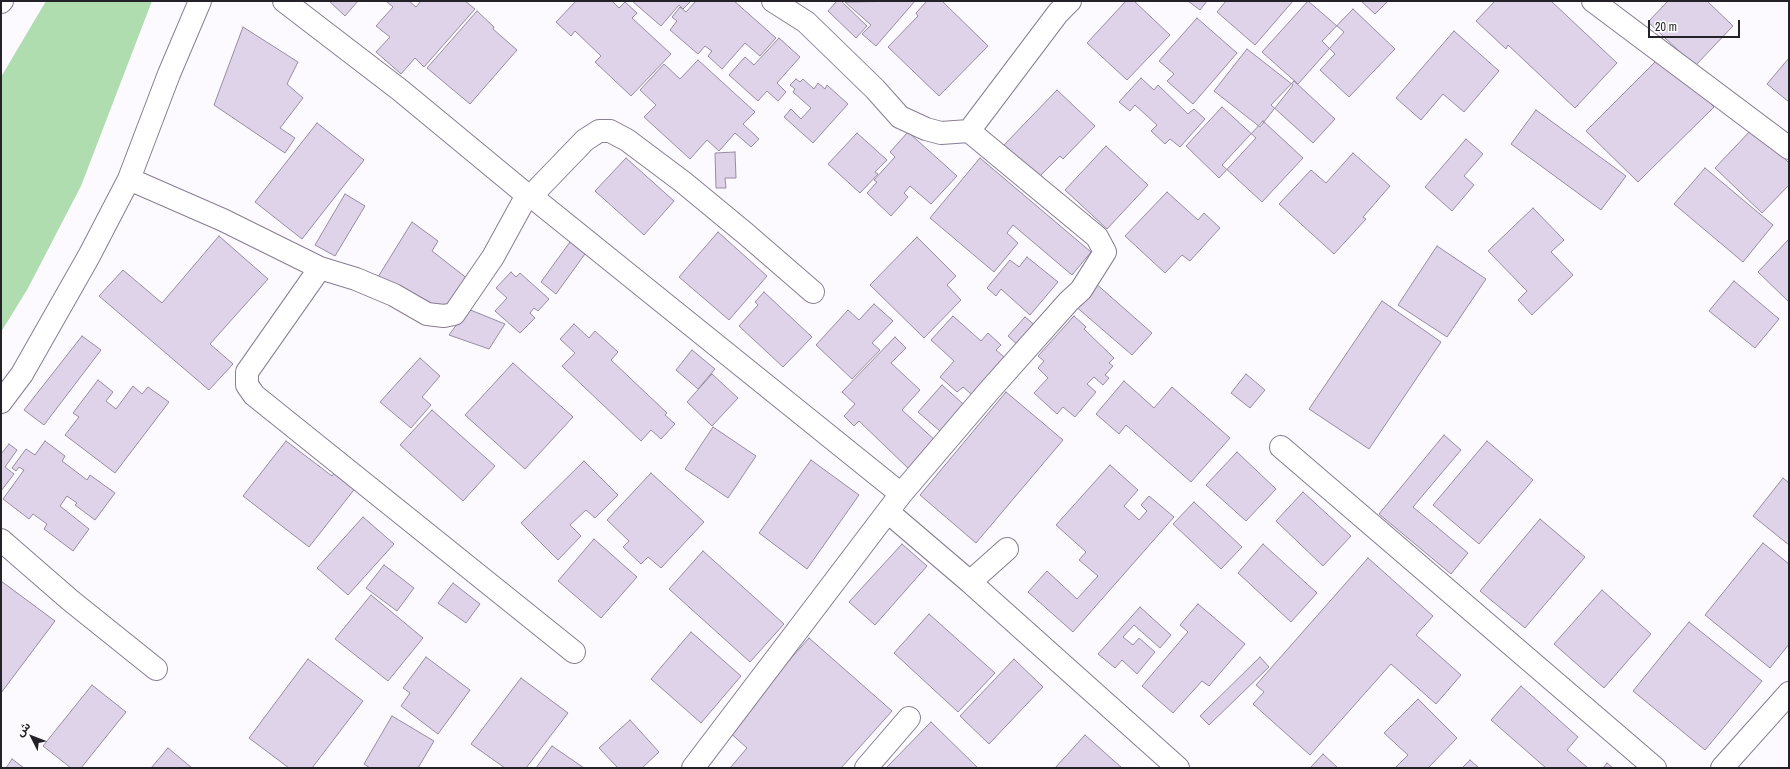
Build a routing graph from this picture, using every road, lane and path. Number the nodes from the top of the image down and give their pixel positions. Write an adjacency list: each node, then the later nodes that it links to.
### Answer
1 (200, 1): 8 (street)
2 (284, 1): 9 (street)
3 (773, 1): 6 (street)
4 (1070, 1): 6 (street)
5 (1593, 1): 7 (street)
6 (968, 131): 14 (street)
7 (1789, 148)
8 (129, 179): 10 (street); 12 (street)
9 (529, 196): 10 (street); 11 (street); 14 (street)
10 (320, 268): 19 (street)
11 (813, 292)
12 (1, 402)
13 (1281, 447): 26 (street)
14 (901, 494): 15 (street)
15 (888, 512): 18 (street); 23 (street)
16 (1, 540): 20 (street)
17 (1007, 549): 18 (street)
18 (970, 582): 25 (street)
19 (574, 652)
20 (156, 669)
21 (1789, 693): 27 (street)
22 (909, 718): 24 (street)
23 (693, 768)
24 (866, 768)
25 (1178, 768)
26 (1655, 768)
27 (1722, 768)

